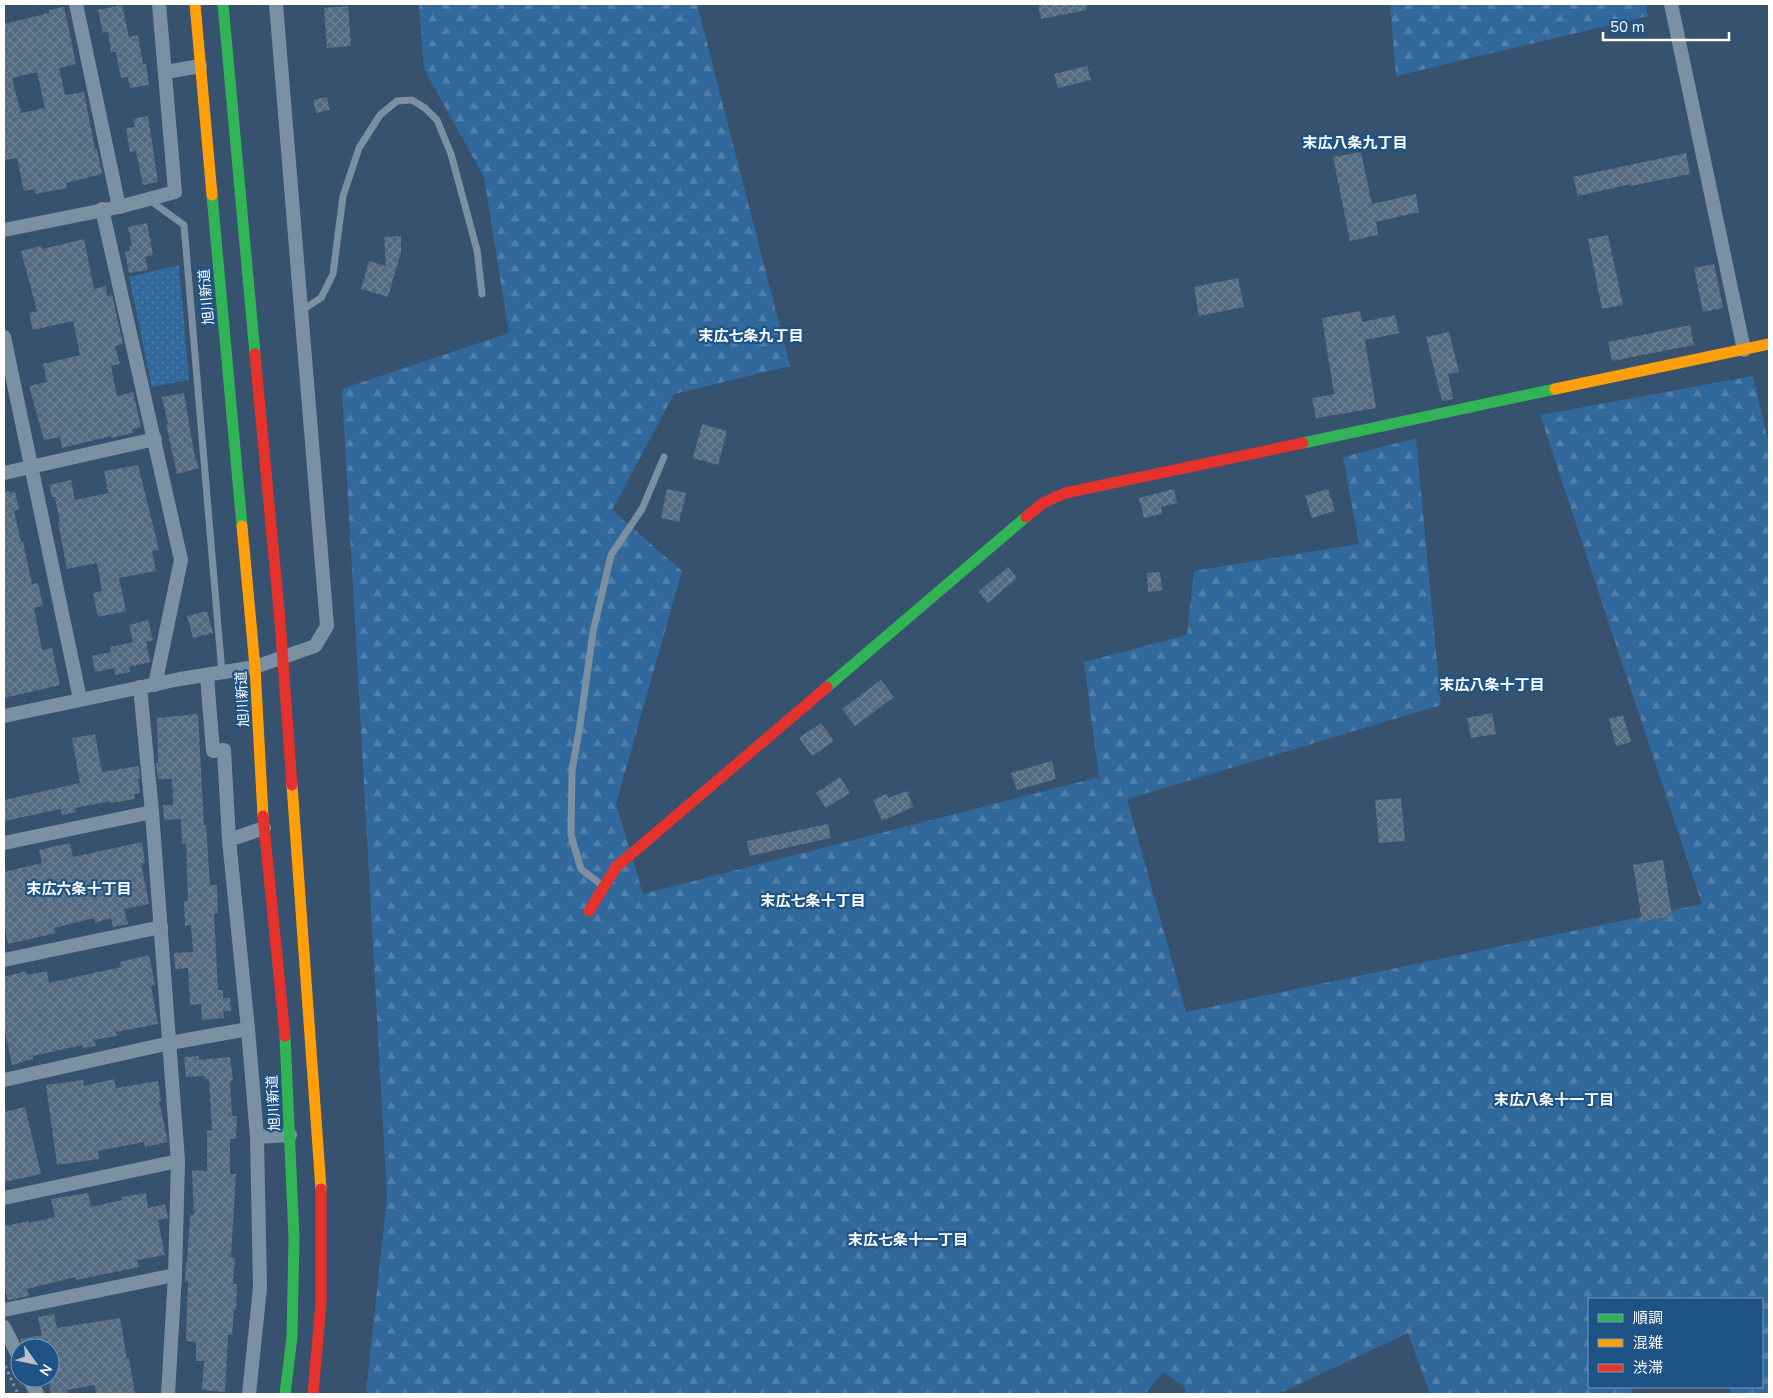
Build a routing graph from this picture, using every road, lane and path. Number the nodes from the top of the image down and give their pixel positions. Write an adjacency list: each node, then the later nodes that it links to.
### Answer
1 (76, 4): 10 (street)
2 (159, 4): 8 (street)
3 (195, 4): 7 (main road, 旭川新道)
4 (223, 4): 22 (main road)
5 (276, 4): 14 (street)
6 (1671, 4): 17 (street)
7 (200, 66): 8 (street); 23 (main road, 旭川新道)
8 (166, 72): 9 (street)
9 (148, 199): 10 (street); 24 (lane)
10 (119, 206): 11 (street)
11 (102, 209): 12 (street); 18 (street)
12 (4, 230)
13 (482, 294): 14 (lane)
14 (302, 310): 22 (street)
15 (4, 337): 20 (street)
16 (1769, 344): 17 (main road)
17 (1744, 350): 34 (main road)
18 (155, 439): 20 (street); 26 (street)
19 (664, 457): 34 (lane)
20 (30, 467): 21 (street); 28 (street)
21 (4, 473)
22 (282, 659): 23 (street); 54 (main road)
23 (255, 667): 24 (street); 31 (main road, 旭川新道)
24 (222, 673): 25 (street)
25 (207, 676): 26 (street); 32 (street)
26 (155, 685): 27 (street)
27 (140, 687): 28 (street); 30 (street)
28 (80, 700): 29 (street)
29 (4, 716)
30 (152, 812): 33 (street); 36 (street)
31 (264, 828): 32 (street); 41 (main road, 旭川新道)
32 (229, 840): 38 (street)
33 (4, 844)
34 (604, 887): 35 (main road)
35 (589, 911)
36 (161, 927): 37 (street); 39 (street)
37 (4, 960)
38 (248, 1029): 39 (street); 42 (street)
39 (170, 1043): 40 (street); 43 (street)
40 (4, 1080)
41 (290, 1134): 42 (street); 53 (main road, 旭川新道)
42 (257, 1137): 52 (street)
43 (178, 1161): 44 (street); 45 (street)
44 (4, 1198)
45 (175, 1276): 46 (street); 51 (street)
46 (4, 1310)
47 (4, 1327): 48 (street)
48 (10, 1339)
49 (4, 1364): 50 (path)
50 (18, 1394)
51 (168, 1394)
52 (249, 1394)
53 (285, 1394)
54 (313, 1394)

